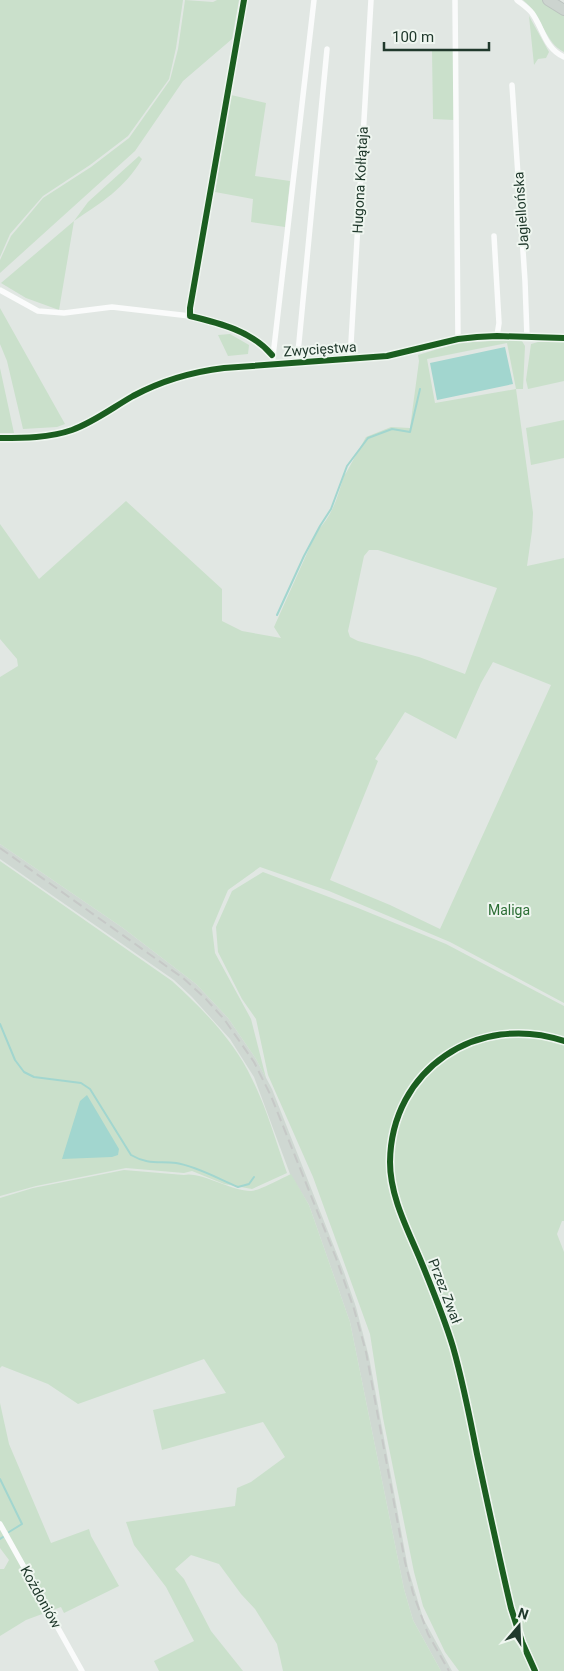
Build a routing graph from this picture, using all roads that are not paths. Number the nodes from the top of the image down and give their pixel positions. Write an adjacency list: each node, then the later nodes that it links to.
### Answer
1 (244, 0): 13 (street)
2 (314, 0): 18 (street, Zwycięstwa)
3 (371, 0): 19 (street, Hugona Kołłątaja)
4 (455, 0): 17 (street)
5 (516, 0): 9 (street)
6 (548, 0): 7 (main road)
7 (564, 10)
8 (327, 49): 20 (street, Zwycięstwa)
9 (564, 57)
10 (512, 85): 15 (street, Jagiellońska)
11 (494, 236): 14 (street)
12 (0, 290): 13 (street, Zwycięstwa)
13 (190, 316): 18 (street, Zwycięstwa)
14 (497, 336): 15 (street, Zwycięstwa); 17 (street, Zwycięstwa)
15 (527, 337): 16 (street, Zwycięstwa)
16 (564, 338)
17 (458, 339): 19 (street, Zwycięstwa)
18 (272, 355): 21 (street, Zwycięstwa)
19 (350, 360): 20 (street, Zwycięstwa)
20 (297, 363): 21 (street, Zwycięstwa)
21 (272, 365): 22 (street, Zwycięstwa)
22 (0, 438)
23 (564, 1041): 26 (street, Przez Zwał)
24 (0, 1524): 25 (street, Kożdoniów)
25 (82, 1671)
26 (535, 1671)

